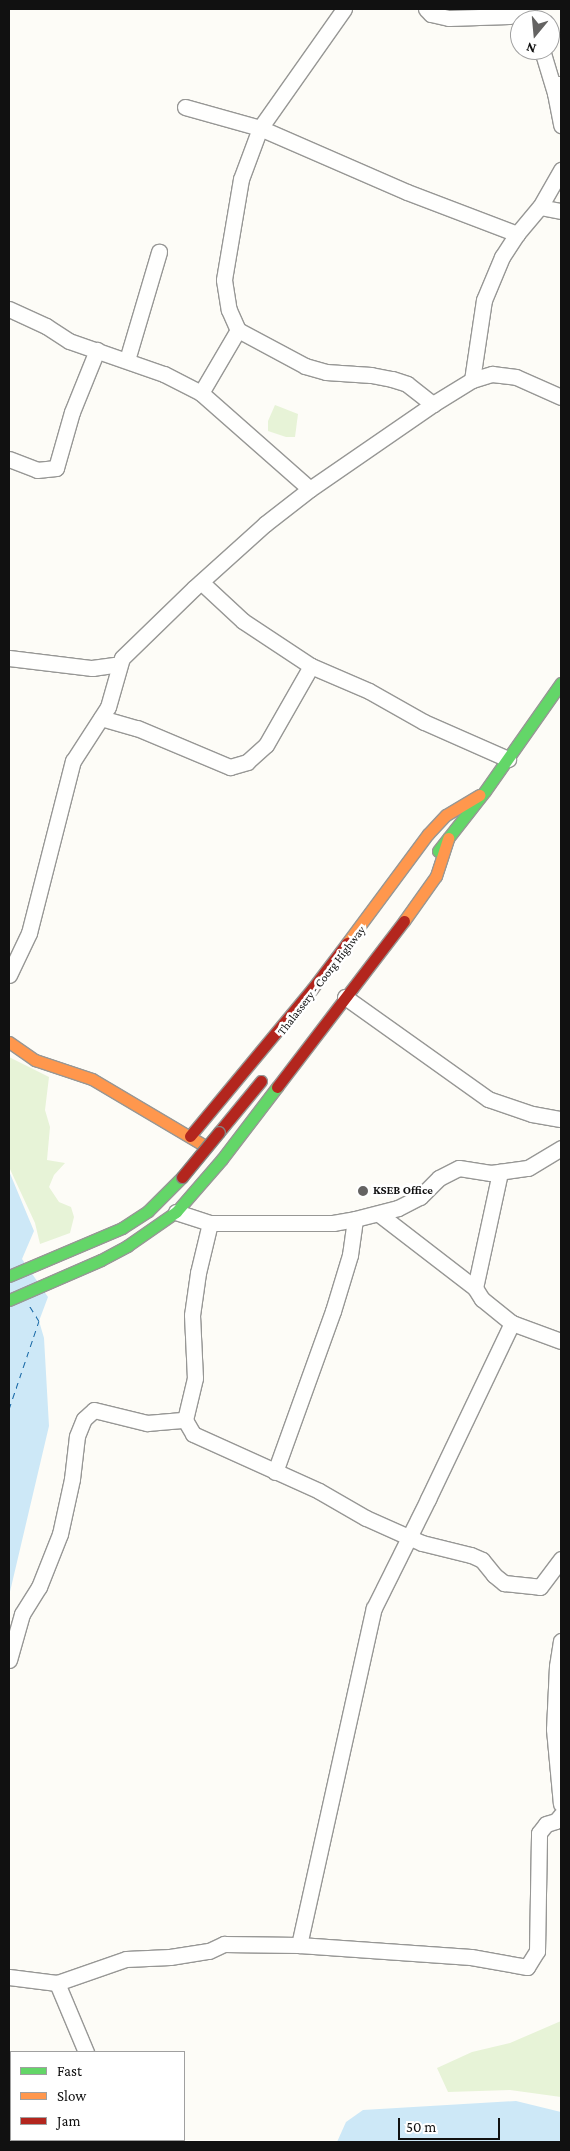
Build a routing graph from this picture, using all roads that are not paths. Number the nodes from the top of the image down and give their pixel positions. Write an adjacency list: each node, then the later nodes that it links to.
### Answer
1 (341, 9): 8 (street)
2 (426, 9): 3 (street)
3 (529, 9)
4 (546, 60): 5 (street)
5 (558, 89): 7 (street)
6 (185, 107): 8 (street)
7 (561, 125)
8 (260, 128): 12 (street); 15 (street)
9 (561, 170): 10 (street)
10 (540, 207): 11 (street); 12 (street)
11 (561, 211)
12 (517, 234): 18 (street)
13 (159, 252): 17 (street)
14 (9, 309): 16 (street)
15 (238, 330): 19 (street); 21 (street)
16 (97, 350): 17 (street); 22 (street)
17 (126, 360): 19 (street)
18 (472, 380): 20 (street); 21 (street)
19 (201, 393): 23 (street)
20 (561, 397)
21 (433, 404): 23 (street)
22 (9, 459)
23 (310, 488): 24 (street)
24 (201, 582): 26 (street); 27 (street)
25 (9, 658): 26 (street)
26 (120, 664): 29 (street)
27 (311, 666): 29 (street); 30 (street)
28 (561, 683): 30 (main road)
29 (101, 718): 34 (street)
30 (508, 759): 31 (main road)
31 (485, 791): 32 (main road); 39 (main road)
32 (448, 838): 33 (main road); 35 (main road)
33 (425, 868)
34 (9, 975)
35 (345, 997): 38 (street); 41 (main road)
36 (9, 1042): 39 (main road)
37 (268, 1073): 47 (main road, bridge)
38 (561, 1120)
39 (190, 1136): 41 (main road)
40 (561, 1148): 42 (street)
41 (222, 1159): 43 (main road)
42 (500, 1172): 44 (street); 48 (street)
43 (176, 1212): 46 (street); 49 (main road)
44 (379, 1214): 45 (street); 48 (street)
45 (355, 1219): 46 (street); 53 (street)
46 (210, 1223): 52 (street)
47 (9, 1276)
48 (475, 1288): 50 (street)
49 (9, 1300)
50 (512, 1323): 51 (street); 54 (street)
51 (561, 1342)
52 (185, 1420): 53 (street); 57 (street)
53 (275, 1472): 54 (street)
54 (409, 1538): 55 (street); 60 (street)
55 (561, 1559)
56 (561, 1641): 58 (street)
57 (9, 1660)
58 (561, 1804)
59 (561, 1815): 60 (street)
60 (299, 1945): 62 (street)
61 (9, 1977): 62 (street)
62 (57, 1983): 63 (street)
63 (86, 2051)

